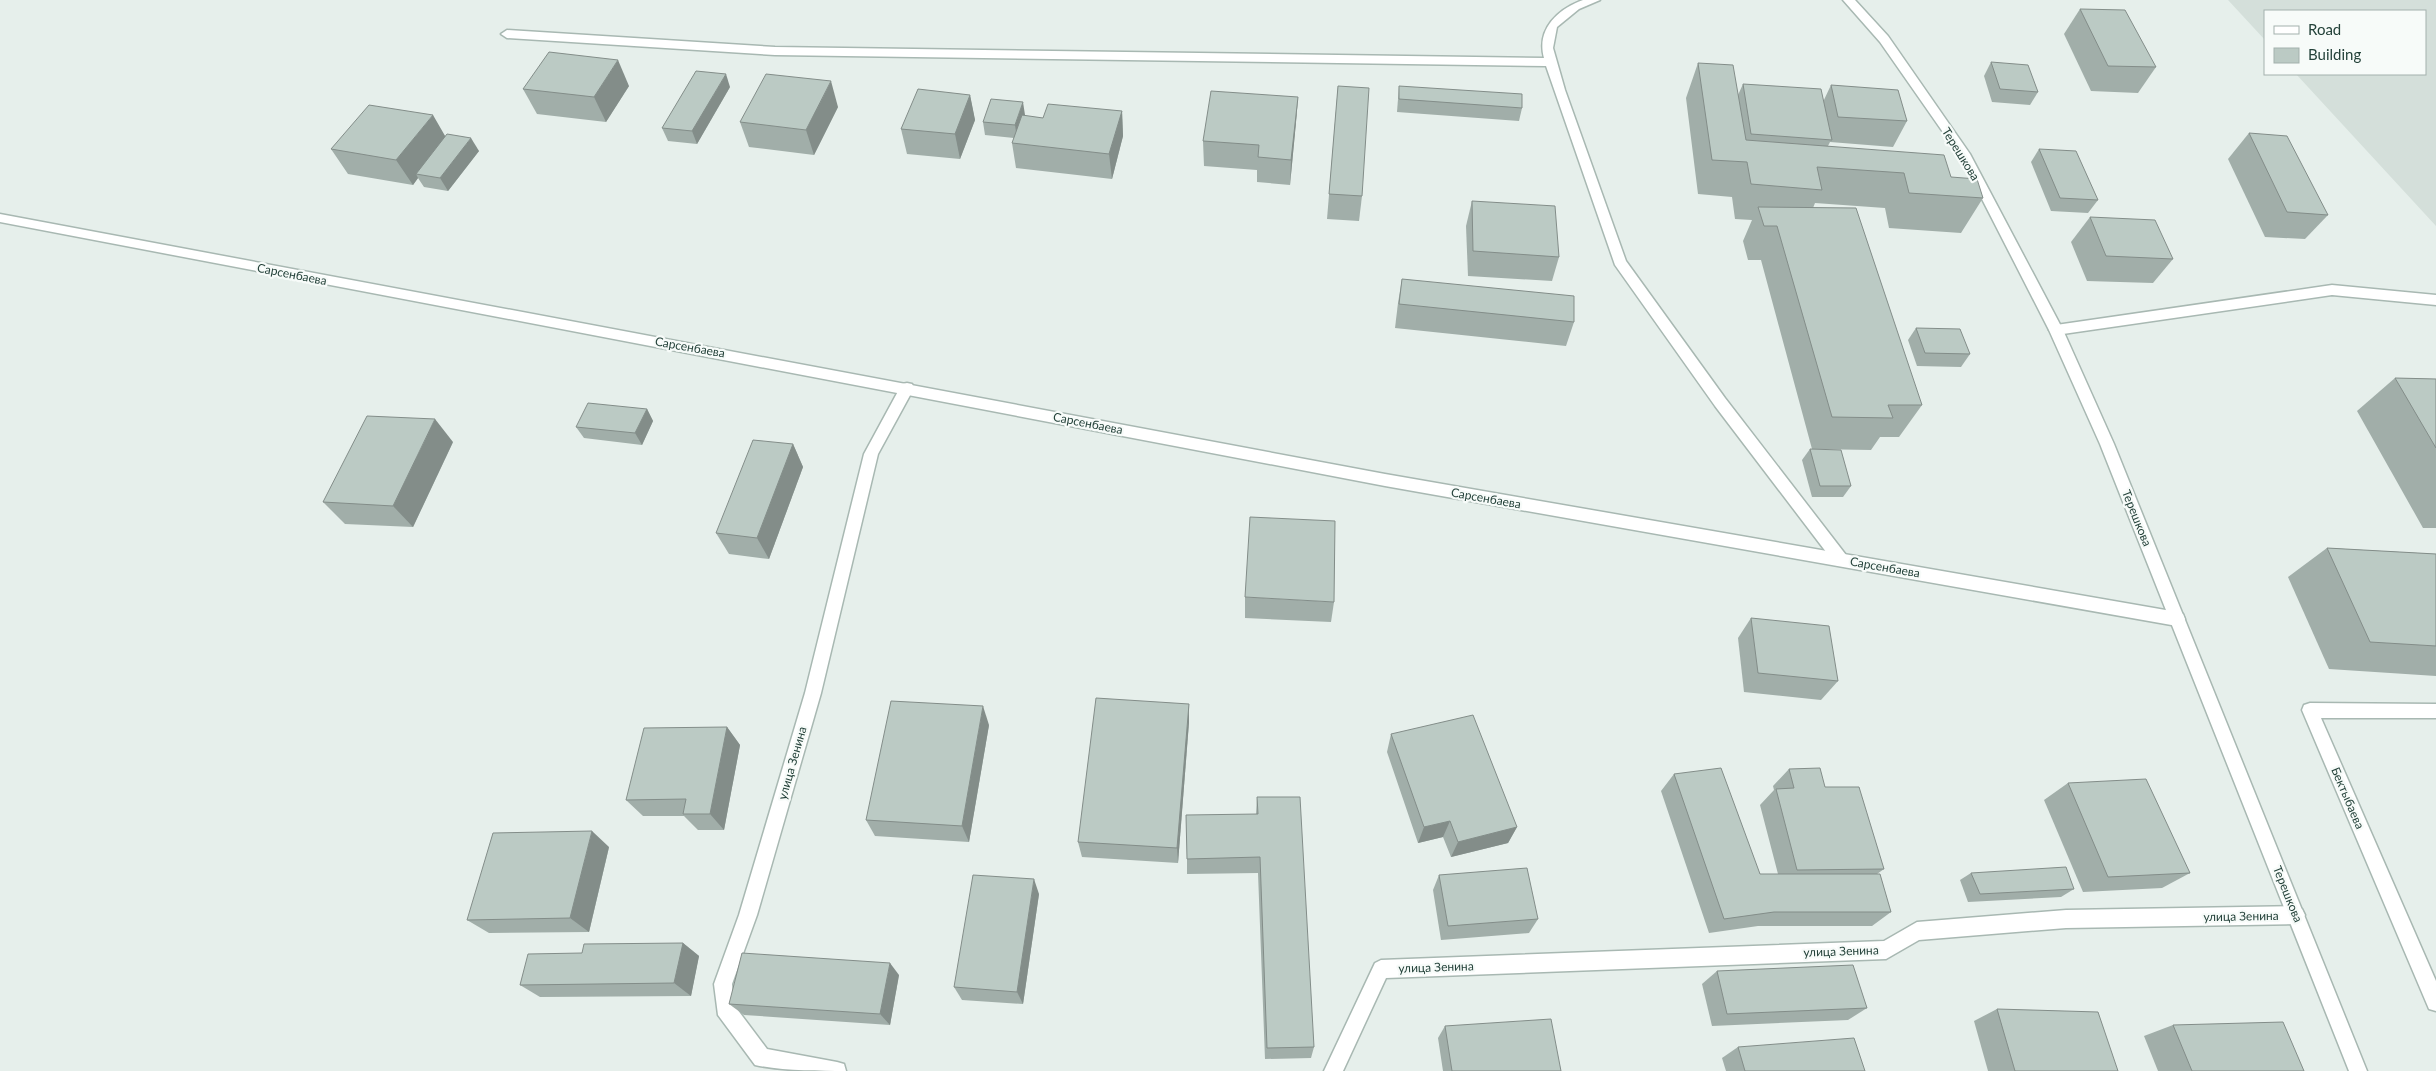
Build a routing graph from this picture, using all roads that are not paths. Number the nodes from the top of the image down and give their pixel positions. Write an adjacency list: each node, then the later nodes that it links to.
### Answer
1 (1594, 0): 4 (street)
2 (1849, 0): 7 (street, Терешкова)
3 (507, 34): 4 (street)
4 (1551, 62): 9 (street)
5 (0, 218): 8 (street, Сарсенбаева)
6 (2436, 300): 7 (street)
7 (2056, 330): 10 (street, Терешкова)
8 (907, 388): 9 (street, Сарсенбаева); 14 (street, улица Зенина)
9 (1841, 560): 10 (street, Сарсенбаева)
10 (2178, 618): 12 (street, Терешкова)
11 (2436, 711): 13 (street, Бектыбаева)
12 (2296, 915): 15 (street, улица Зенина); 16 (street, Терешкова)
13 (2436, 1002)
14 (837, 1071)
15 (1333, 1071)
16 (2358, 1071)

